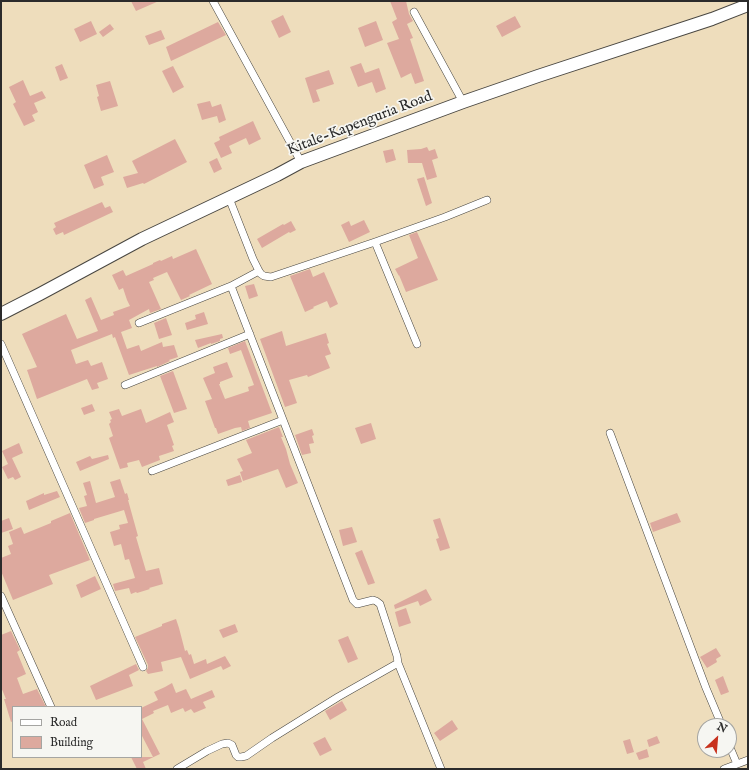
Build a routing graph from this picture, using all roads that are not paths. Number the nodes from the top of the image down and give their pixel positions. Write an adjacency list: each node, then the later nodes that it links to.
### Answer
1 (213, 1): 5 (street)
2 (748, 5): 4 (highway, Kitale-Kapenguria Road)
3 (414, 12): 4 (street)
4 (463, 102): 5 (highway, Kitale-Kapenguria Road)
5 (301, 162): 6 (highway, Kitale-Kapenguria Road)
6 (229, 198): 9 (street); 11 (highway, Kitale-Kapenguria Road)
7 (487, 200): 8 (street)
8 (375, 242): 9 (street); 15 (street)
9 (259, 271): 10 (street)
10 (231, 286): 12 (street); 13 (street)
11 (1, 314)
12 (139, 323)
13 (250, 334): 16 (street); 17 (street)
14 (1, 344): 22 (street)
15 (417, 344)
16 (125, 385)
17 (283, 420): 19 (street); 21 (street)
18 (610, 433): 24 (street)
19 (152, 471)
20 (1, 596): 23 (street)
21 (398, 663): 28 (street); 29 (street)
22 (143, 667)
23 (51, 706)
24 (719, 718)
25 (734, 758): 27 (street)
26 (748, 760): 27 (street)
27 (737, 764): 30 (street)
28 (177, 769)
29 (441, 769)
30 (724, 769)

